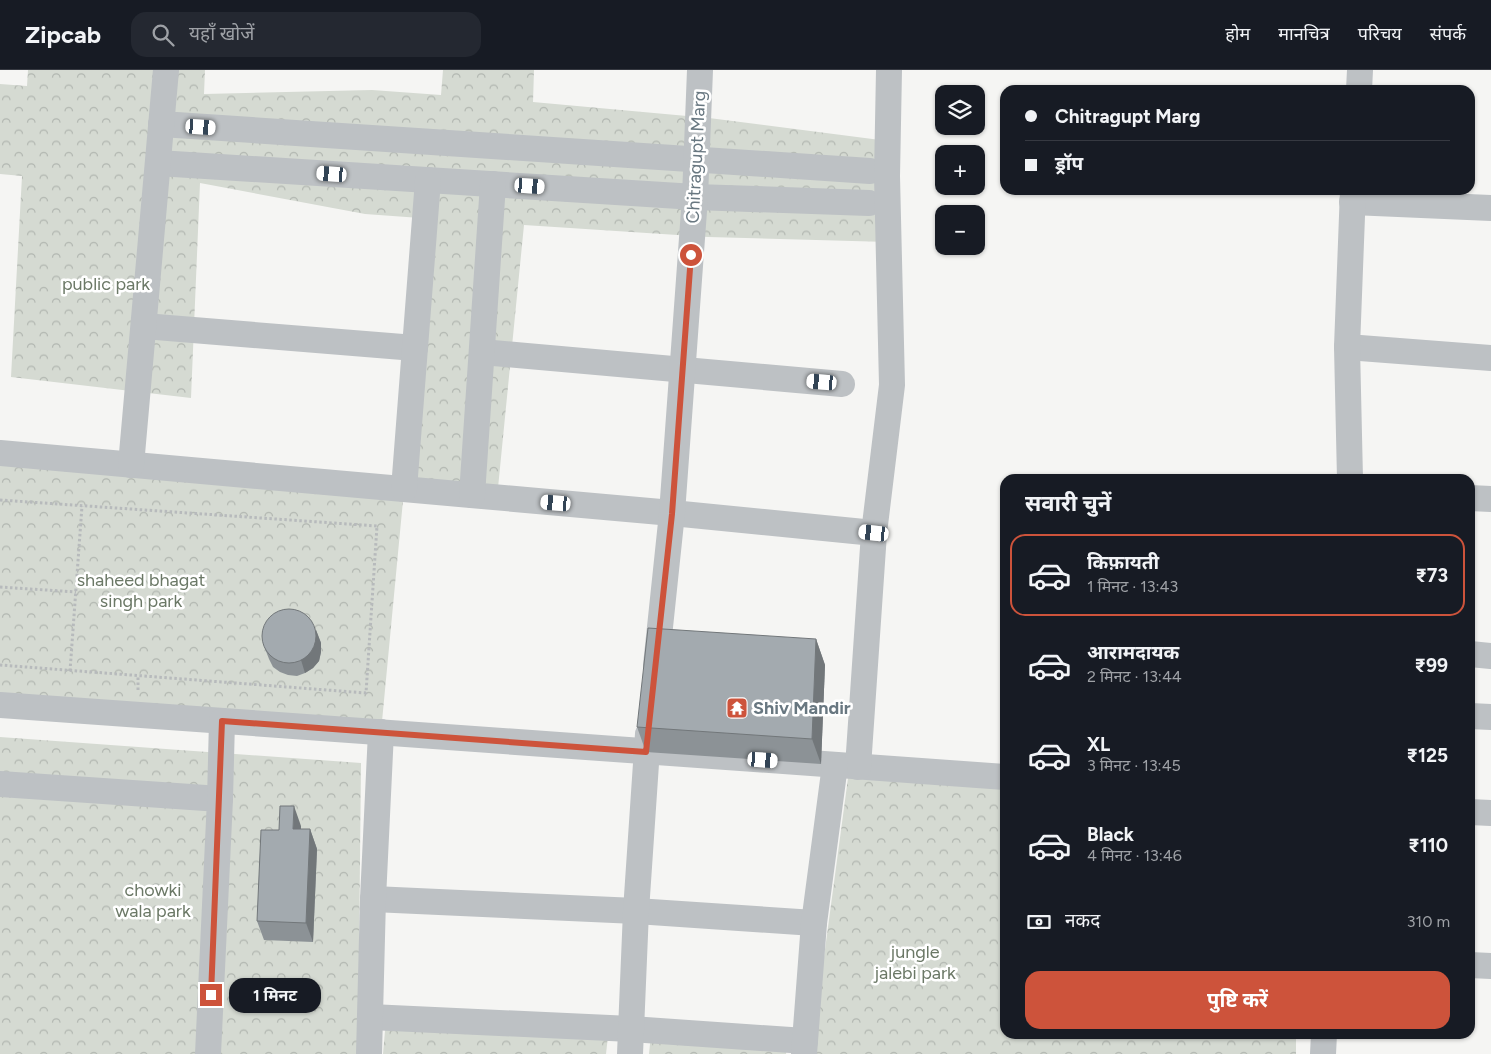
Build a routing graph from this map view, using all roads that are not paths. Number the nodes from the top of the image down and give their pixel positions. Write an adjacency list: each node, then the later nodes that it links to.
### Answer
1 (166, 70): 6 (street)
2 (700, 70): 7 (street, Chitragupt Marg)
3 (889, 70): 31 (street)
4 (1360, 70): 5 (street)
5 (1359, 85)
6 (161, 124): 7 (street); 8 (street)
7 (697, 161): 9 (street); 13 (street, Chitragupt Marg)
8 (158, 163): 10 (street); 16 (street)
9 (870, 171)
10 (428, 180): 11 (street); 18 (street)
11 (493, 184): 13 (street); 19 (street)
12 (1353, 196): 15 (street); 17 (street)
13 (695, 197): 14 (street); 21 (street, Chitragupt Marg)
14 (869, 203)
15 (1491, 208)
16 (144, 326): 18 (street); 24 (street)
17 (1347, 347): 20 (street); 25 (street)
18 (415, 348): 26 (street)
19 (482, 352): 21 (street); 27 (street)
20 (1491, 358)
21 (683, 370): 22 (street); 30 (street, Chitragupt Marg)
22 (842, 384)
23 (0, 453): 24 (street)
24 (131, 465): 26 (street)
25 (1350, 474)
26 (404, 489): 27 (street)
27 (472, 495): 30 (street)
28 (1475, 498): 29 (street)
29 (1491, 500)
30 (672, 514): 31 (street); 39 (street, Chitragupt Marg)
31 (874, 533): 40 (street)
32 (1475, 654): 33 (street)
33 (1491, 656)
34 (0, 705): 37 (street)
35 (1475, 716): 36 (street)
36 (1491, 717)
37 (222, 721): 38 (street); 43 (street)
38 (381, 732): 39 (street); 46 (street)
39 (646, 752): 40 (street); 47 (street, Chitragupt Marg)
40 (846, 766): 41 (street); 48 (street)
41 (1000, 777)
42 (0, 784): 43 (street)
43 (220, 799): 55 (street)
44 (1475, 812): 45 (street)
45 (1491, 813)
46 (373, 899): 47 (street); 51 (street)
47 (636, 912): 48 (street); 53 (street, Chitragupt Marg)
48 (814, 923): 54 (street)
49 (1475, 965): 50 (street)
50 (1491, 966)
51 (370, 1016): 53 (street); 56 (street)
52 (1324, 1039): 57 (street)
53 (630, 1042): 54 (street)
54 (805, 1048)
55 (208, 1054)
56 (369, 1054)
57 (1324, 1054)

